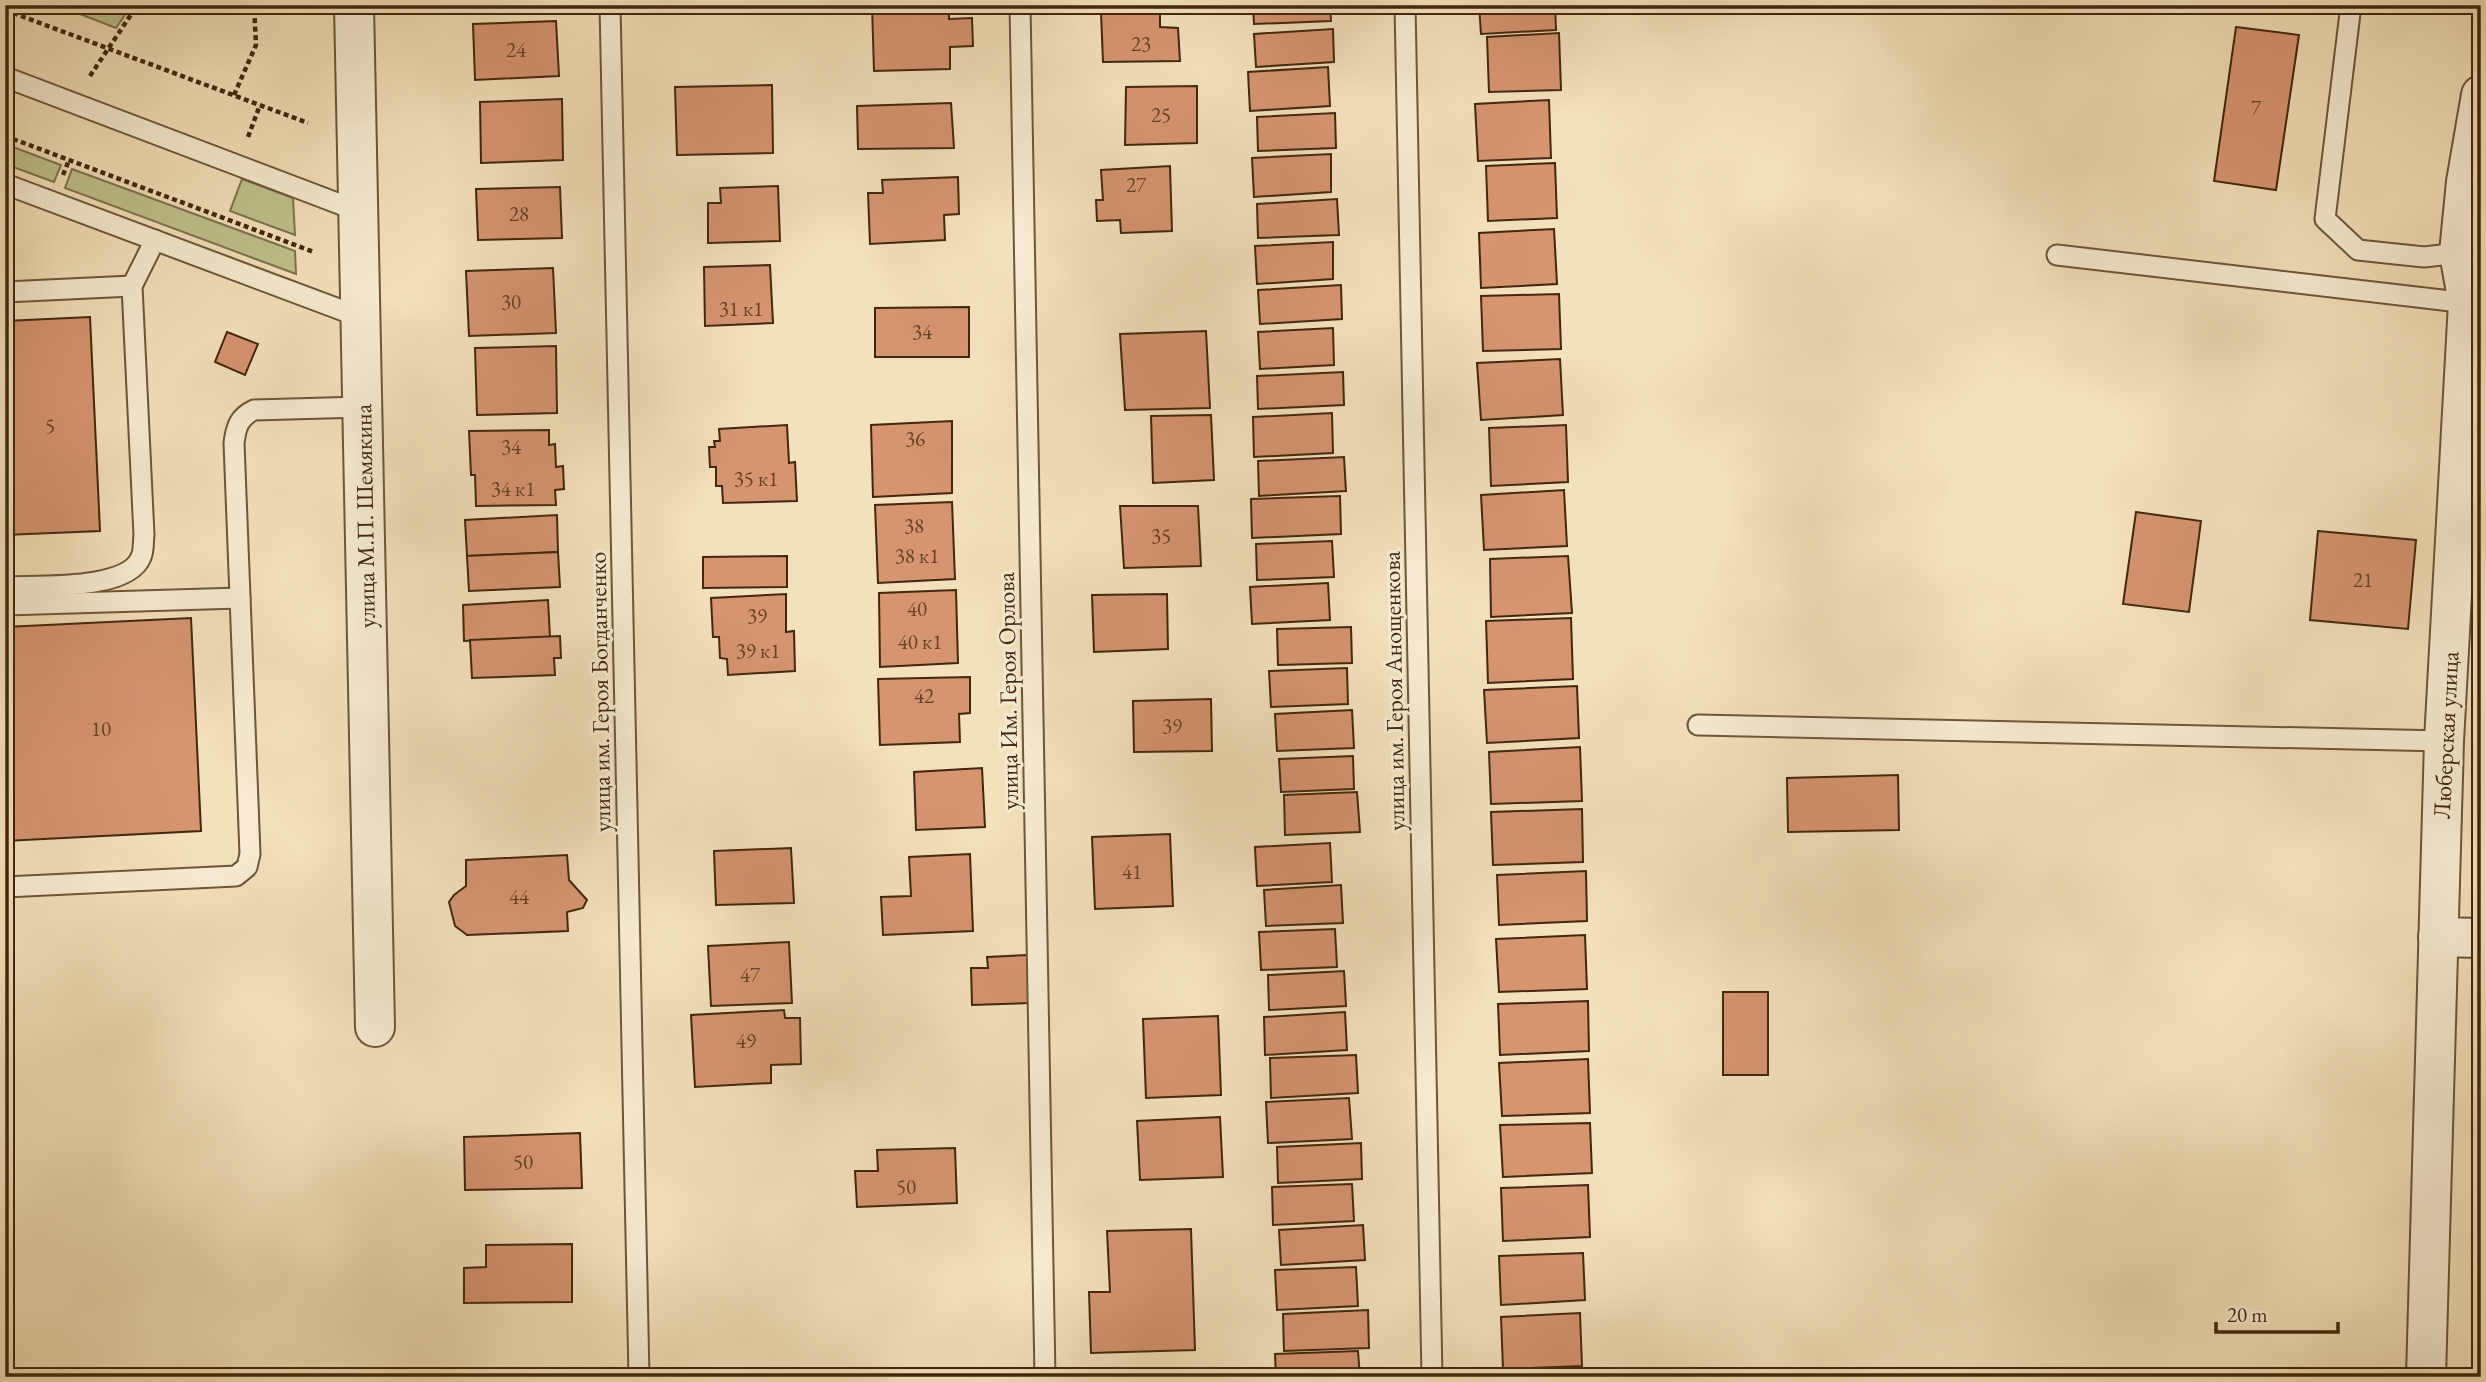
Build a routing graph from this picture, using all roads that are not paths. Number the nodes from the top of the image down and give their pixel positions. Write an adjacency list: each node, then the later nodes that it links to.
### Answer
1 (354, 5): 10 (street, улица М.П. Шемякина)
2 (610, 5): 28 (lane, улица им. Героя Богданченко)
3 (1020, 5): 29 (lane, улица Им. Героя Орлова)
4 (1405, 5): 30 (lane, улица им. Героя Анощенкова)
5 (2351, 5): 12 (lane)
6 (5, 77): 10 (lane)
7 (2481, 95): 9 (street, Люберская улица)
8 (5, 184): 11 (lane)
9 (2474, 184): 12 (street, Люберская улица)
10 (358, 211): 17 (street, улица М.П. Шемякина)
11 (155, 240): 14 (lane); 17 (lane)
12 (2459, 253): 16 (street, Люберская улица)
13 (2057, 255): 16 (lane)
14 (132, 286): 15 (lane); 19 (lane)
15 (5, 292)
16 (2468, 303): 23 (street, Люберская улица)
17 (360, 317): 18 (street, улица М.П. Шемякина)
18 (362, 407): 20 (lane); 27 (street, улица М.П. Шемякина)
19 (5, 587)
20 (240, 598): 21 (lane); 24 (lane)
21 (5, 605)
22 (1698, 725): 23 (lane)
23 (2444, 741): 25 (street, Люберская улица)
24 (5, 887)
25 (2438, 937): 26 (street); 31 (street, Люберская улица)
26 (2481, 938)
27 (375, 1027)
28 (639, 1377)
29 (1045, 1377)
30 (1432, 1377)
31 (2426, 1377)

